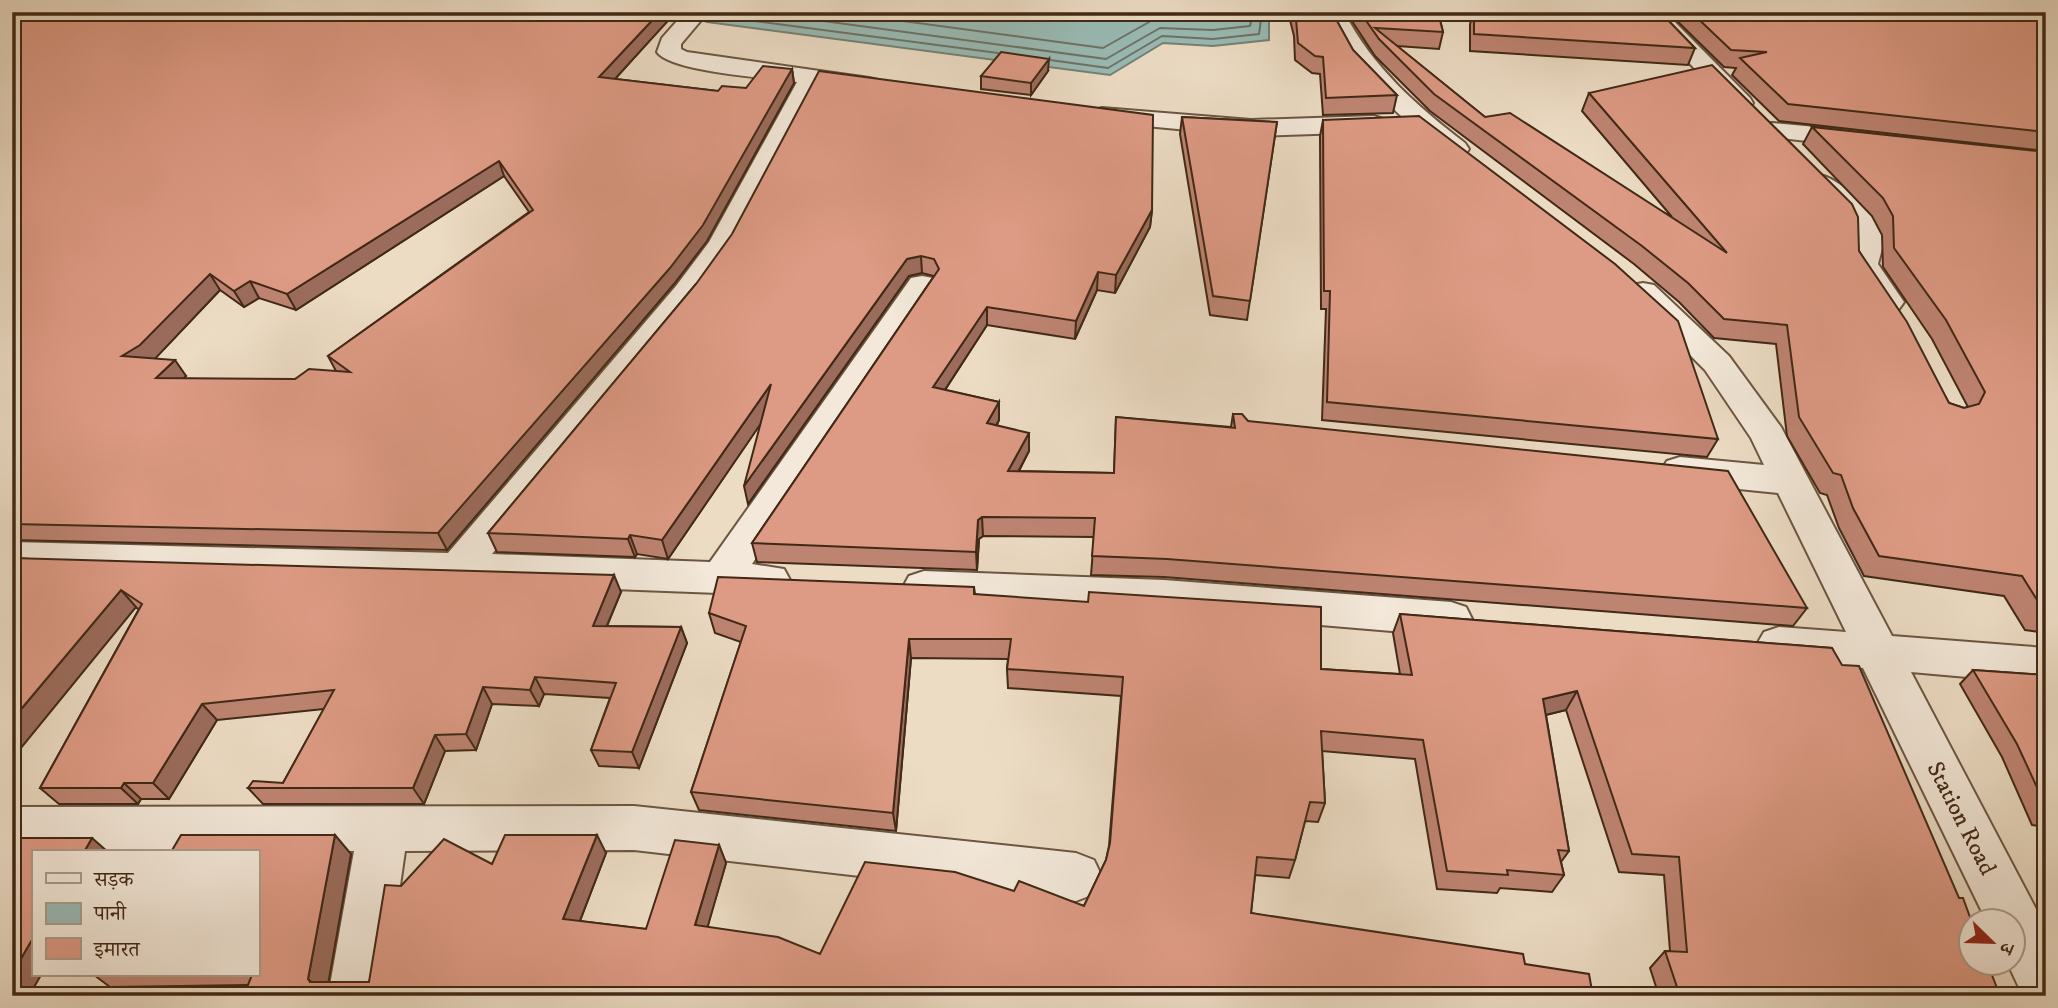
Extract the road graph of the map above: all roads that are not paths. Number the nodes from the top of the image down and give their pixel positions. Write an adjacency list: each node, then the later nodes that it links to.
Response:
1 (697, 12): 4 (street)
2 (1333, 12): 7 (street)
3 (1652, 12): 8 (street)
4 (812, 77): 5 (street); 17 (street)
5 (892, 88)
6 (1080, 113): 7 (street)
7 (1421, 122): 10 (street)
8 (1772, 131): 9 (street); 13 (street)
9 (1882, 142)
10 (1475, 164)
11 (1616, 272): 15 (street, Station Road)
12 (922, 285): 18 (street)
13 (1901, 320)
14 (1640, 466): 15 (street)
15 (1790, 481): 23 (street, Station Road)
16 (12, 558): 17 (street)
17 (458, 568): 18 (street)
18 (721, 578): 19 (street)
19 (804, 582)
20 (887, 585): 21 (street)
21 (1494, 622)
22 (1742, 641): 23 (street)
23 (1879, 652): 24 (street); 28 (street, Station Road)
24 (2046, 666)
25 (12, 829): 26 (street)
26 (383, 829): 27 (street); 29 (street)
27 (1076, 877)
28 (2046, 984)
29 (356, 996)

